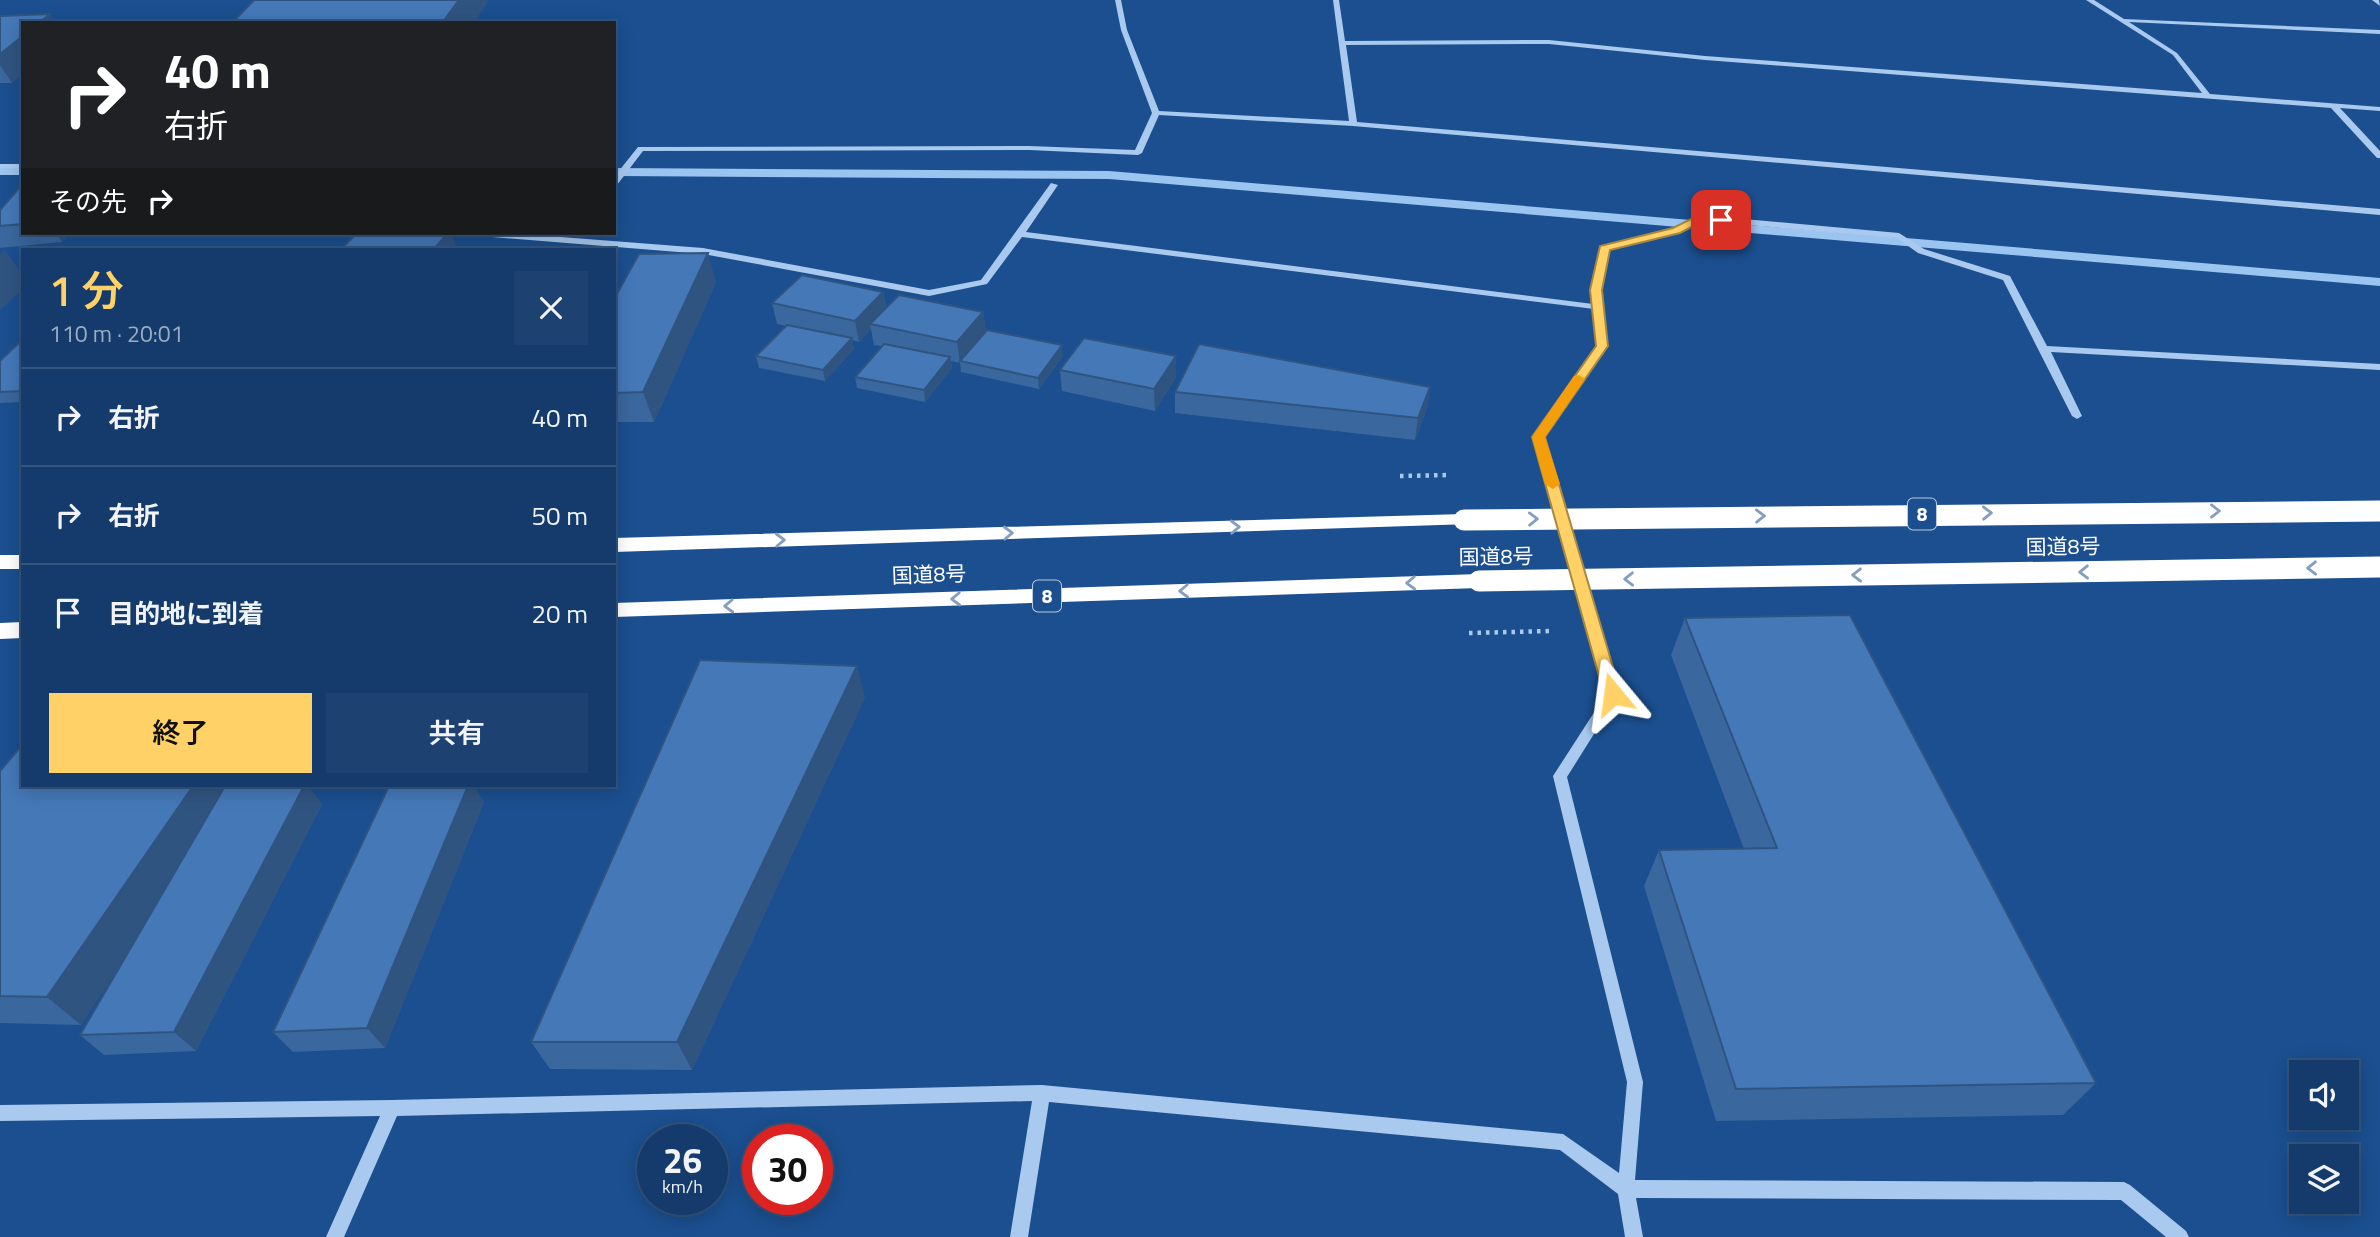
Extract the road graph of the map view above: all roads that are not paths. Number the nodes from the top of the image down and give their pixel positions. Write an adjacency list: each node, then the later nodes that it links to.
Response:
1 (1118, 0): 12 (street)
2 (1336, 0): 8 (street)
3 (2089, 0): 6 (street)
4 (2375, 0): 5 (street)
5 (2380, 4)
6 (2126, 20): 7 (street); 9 (street)
7 (2380, 32)
8 (1342, 43): 9 (street); 13 (street)
9 (2209, 97): 10 (street)
10 (2334, 106): 11 (street); 14 (street)
11 (2380, 109)
12 (1156, 113): 13 (street); 17 (street)
13 (1353, 124): 19 (street)
14 (2380, 156)
15 (0, 166): 16 (street)
16 (21, 166)
17 (616, 180)
18 (1054, 185): 20 (street)
19 (2380, 212)
20 (1020, 234): 22 (street); 23 (street)
21 (536, 235): 22 (street)
22 (564, 236)
23 (1598, 307): 24 (street); 38 (street)
24 (2043, 349): 25 (street); 26 (street)
25 (2380, 367)
26 (2077, 416)
27 (2380, 510): 28 (highway, 国道8号 / 8, one-way to 27, bridge)
28 (616, 545)
29 (0, 562): 30 (highway)
30 (21, 562)
31 (2380, 567): 32 (highway, 国道8号 / 8, one-way to 32, bridge)
32 (616, 610)
33 (21, 630): 34 (highway)
34 (0, 631)
35 (1042, 1093): 36 (street); 38 (street); 40 (street)
36 (392, 1108): 37 (street); 39 (street)
37 (0, 1113)
38 (1626, 1189): 41 (street); 42 (street)
39 (335, 1237)
40 (1019, 1237)
41 (1634, 1237)
42 (2180, 1237)

